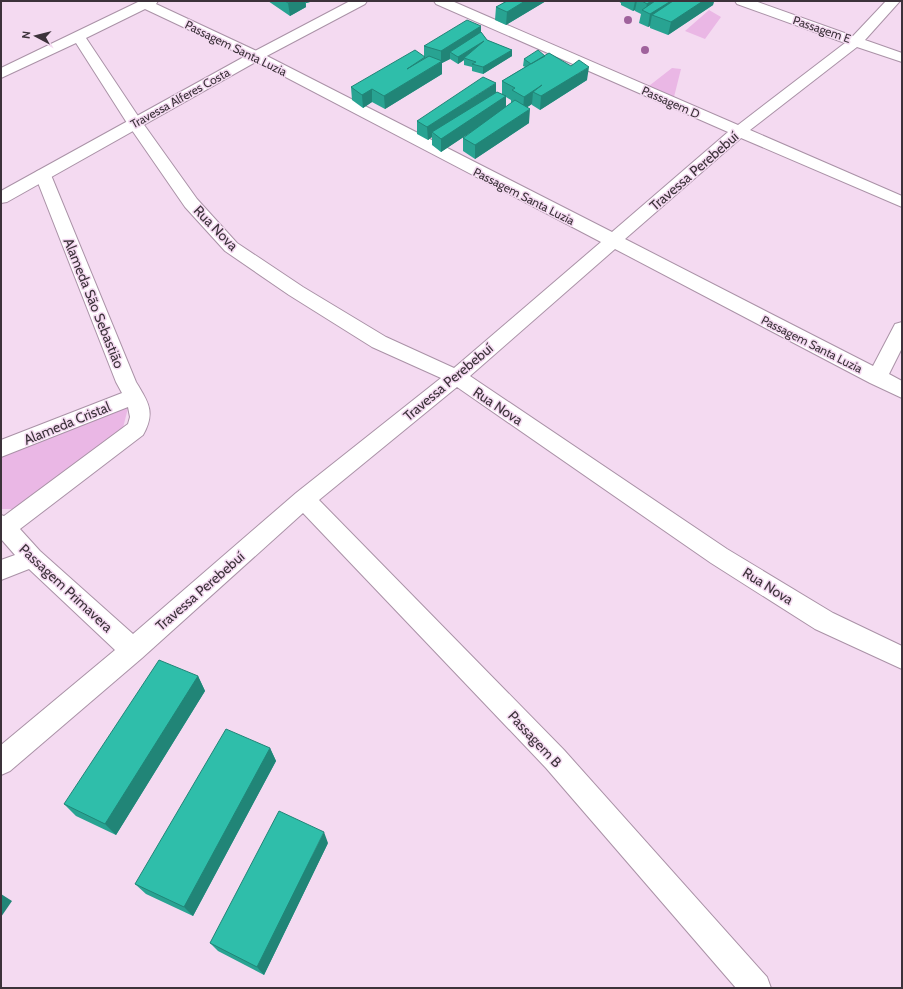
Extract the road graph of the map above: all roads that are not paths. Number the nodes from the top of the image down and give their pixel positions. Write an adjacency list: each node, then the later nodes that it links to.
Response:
1 (360, 1): 8 (street, Travessa Alferes Costa)
2 (441, 1): 12 (street, Passagem D)
3 (742, 1): 7 (street, Passagem E)
4 (893, 1): 7 (street, Travessa Perebebuí)
5 (148, 2): 6 (street); 8 (street, Passagem Santa Luzia)
6 (78, 36): 10 (street); 11 (street, Rua Nova)
7 (856, 41): 9 (street, Passagem E); 12 (street, Travessa Perebebuí)
8 (256, 56): 11 (street, Travessa Alferes Costa); 16 (street, Passagem Santa Luzia)
9 (902, 58)
10 (1, 74)
11 (134, 123): 13 (street, Travessa Alferes Costa); 18 (street, Rua Nova)
12 (738, 132): 15 (street, Passagem D); 16 (street, Travessa Perebebuí)
13 (43, 175): 14 (street, Travessa Alferes Costa); 21 (street, Alameda São Sebastião)
14 (1, 198)
15 (902, 202)
16 (613, 242): 18 (street, Travessa Perebebuí); 19 (street, Passagem Santa Luzia)
17 (902, 329): 19 (street)
18 (456, 377): 23 (street, Travessa Perebebuí); 28 (street, Rua Nova)
19 (877, 378): 20 (street, Passagem Santa Luzia)
20 (902, 390)
21 (134, 396): 22 (street, Alameda Cristal); 24 (street, Alameda São Sebastião)
22 (1, 449)
23 (304, 499): 27 (street, Travessa Perebebuí); 30 (street, Passagem B)
24 (2, 526): 25 (street, Passagem Primavera)
25 (32, 558): 26 (street); 27 (street, Passagem Primavera)
26 (1, 570)
27 (133, 650): 29 (street, Travessa Perebebuí)
28 (902, 658)
29 (1, 762)
30 (756, 988)

